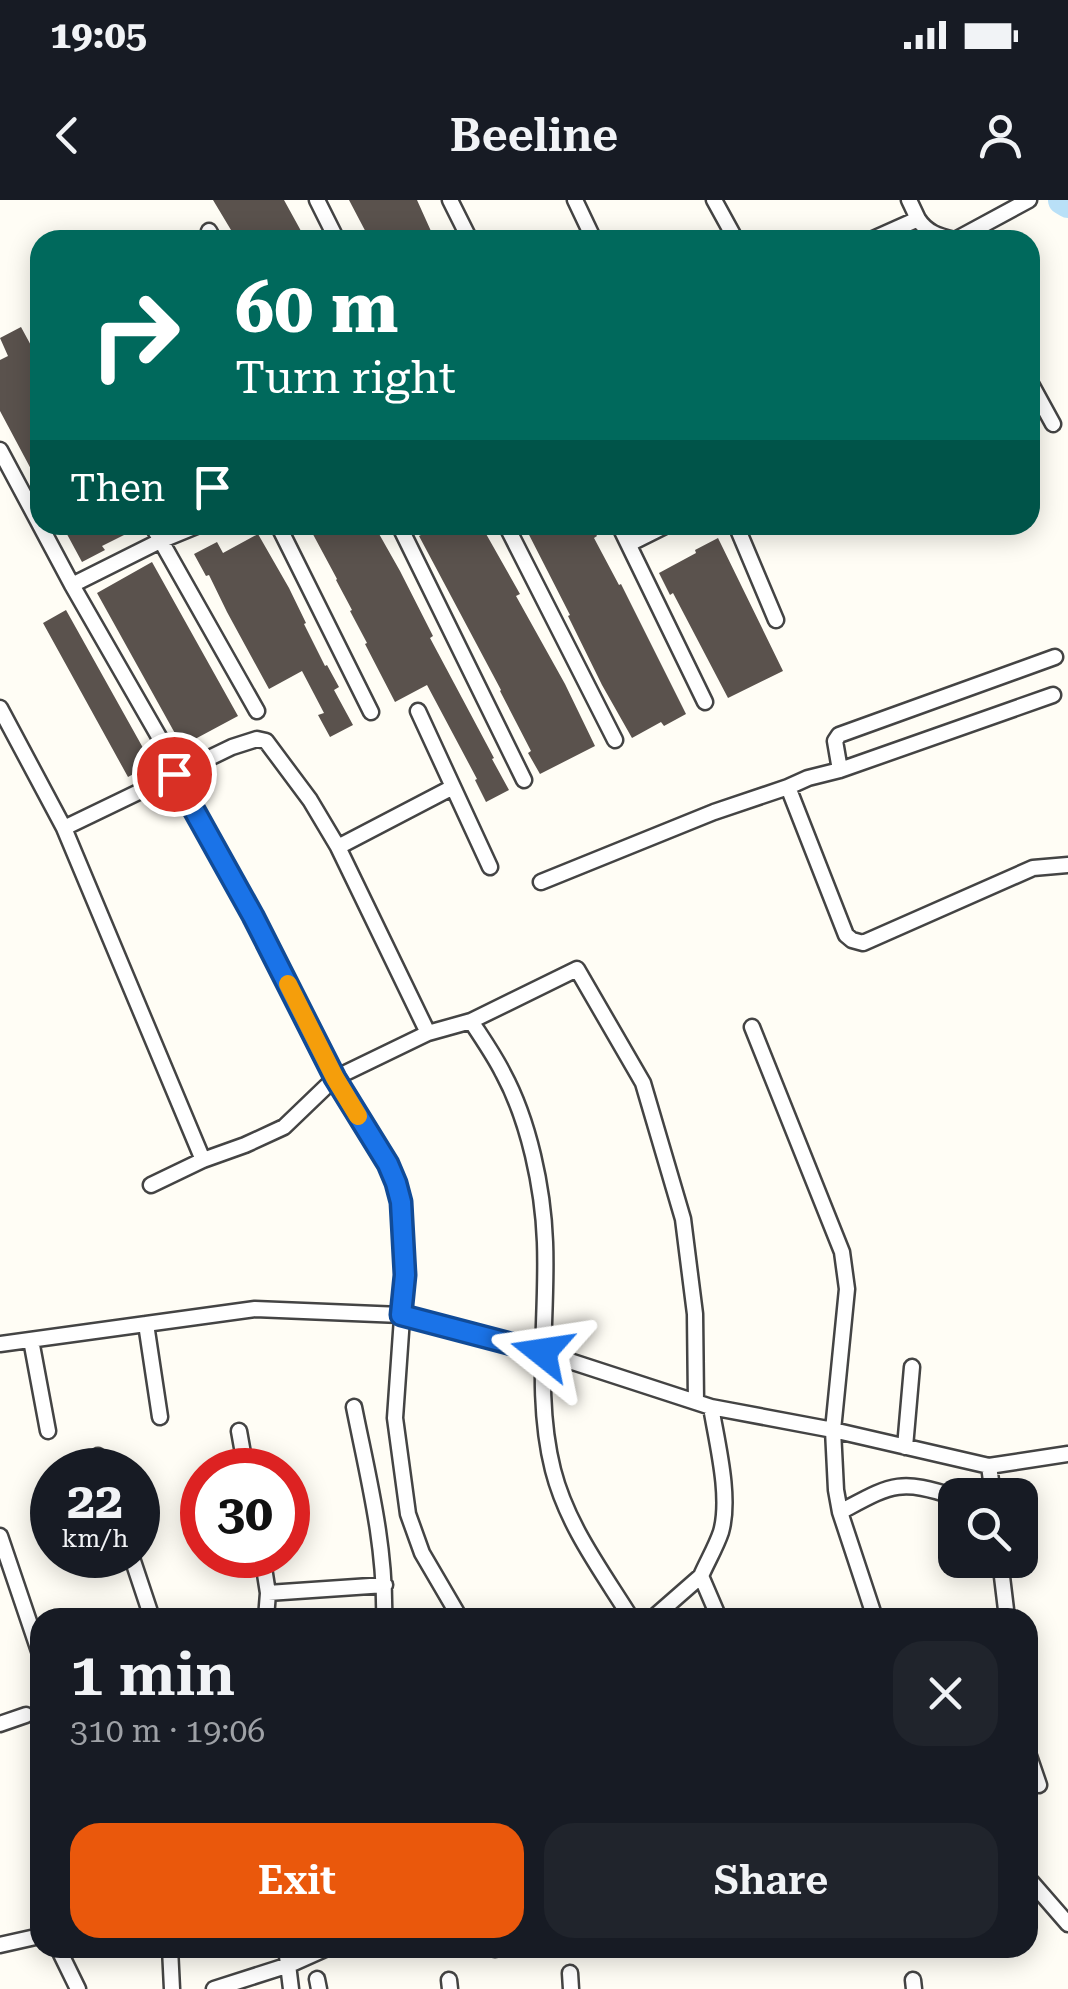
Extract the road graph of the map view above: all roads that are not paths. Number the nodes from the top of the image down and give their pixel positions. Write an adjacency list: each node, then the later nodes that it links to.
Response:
1 (317, 200): 8 (street)
2 (450, 200): 9 (street)
3 (575, 200): 10 (street)
4 (714, 200): 11 (street)
5 (908, 200): 7 (street)
6 (1028, 200): 14 (street)
7 (918, 219): 12 (street); 13 (street)
8 (332, 230)
9 (465, 230)
10 (589, 230)
11 (730, 230)
12 (893, 230)
13 (926, 230)
14 (972, 230)
15 (1040, 400): 16 (street)
16 (1053, 424)
17 (0, 450): 18 (street)
18 (30, 506)
19 (45, 535): 30 (street)
20 (157, 535): 28 (street)
21 (175, 535): 28 (street)
22 (283, 535): 38 (street)
23 (404, 535): 43 (street)
24 (511, 535): 39 (street)
25 (624, 535): 29 (street)
26 (647, 535): 29 (street)
27 (740, 535): 31 (street)
28 (160, 541): 30 (street); 37 (street)
29 (629, 544): 34 (street)
30 (72, 585): 40 (street)
31 (776, 620)
32 (1055, 657): 41 (street)
33 (1053, 695): 41 (street)
34 (705, 702)
35 (0, 708): 46 (street)
36 (418, 711): 44 (street)
37 (258, 712)
38 (371, 712)
39 (615, 740)
40 (170, 756)
41 (840, 770): 45 (street)
42 (174, 774): 46 (street); 47 (street); 54 (street)
43 (524, 780)
44 (453, 787): 47 (street); 49 (street)
45 (788, 787): 48 (street); 50 (street)
46 (64, 828): 55 (street)
47 (338, 847): 53 (street)
48 (1068, 865)
49 (490, 867)
50 (541, 882)
51 (471, 1021): 53 (street); 61 (street); 63 (street)
52 (752, 1027): 66 (street)
53 (428, 1033): 54 (street)
54 (335, 1078): 55 (street); 57 (street)
55 (203, 1160): 56 (street)
56 (151, 1185)
57 (401, 1315): 58 (street); 61 (street); 86 (street)
58 (146, 1324): 59 (street); 65 (street)
59 (32, 1340): 60 (street); 67 (street)
60 (0, 1344)
61 (542, 1352): 63 (street); 87 (street)
62 (912, 1366): 69 (street)
63 (704, 1404): 66 (street); 77 (street)
64 (354, 1407): 81 (street)
65 (160, 1417)
66 (833, 1430): 69 (street); 75 (street)
67 (48, 1431)
68 (239, 1431): 70 (street)
69 (905, 1447): 72 (street)
70 (242, 1448)
71 (1068, 1454): 72 (street)
72 (989, 1466): 73 (street)
73 (991, 1478)
74 (938, 1492): 75 (street)
75 (840, 1512): 90 (street)
76 (0, 1536): 92 (street)
77 (701, 1576): 88 (street); 89 (street)
78 (139, 1578): 83 (street)
79 (266, 1578): 82 (street)
80 (1002, 1578): 91 (street)
81 (385, 1586): 82 (street); 85 (street)
82 (268, 1593): 84 (street)
83 (149, 1608)
84 (267, 1608)
85 (384, 1608)
86 (454, 1608)
87 (625, 1608)
88 (664, 1608)
89 (714, 1608)
90 (873, 1608)
91 (1005, 1608)
92 (30, 1624)
93 (26, 1714): 94 (street)
94 (0, 1724)
95 (1038, 1782): 96 (street)
96 (1039, 1785)
97 (1038, 1890): 98 (street)
98 (1068, 1924)
99 (30, 1938): 100 (street)
100 (0, 1945)
101 (63, 1958): 107 (street)
102 (170, 1958): 108 (street)
103 (288, 1958): 105 (street)
104 (305, 1958): 105 (street)
105 (289, 1965): 109 (street); 110 (street)
106 (570, 1972): 111 (street)
107 (78, 1989)
108 (172, 1989)
109 (214, 1989)
110 (291, 1989)
111 (570, 1989)

